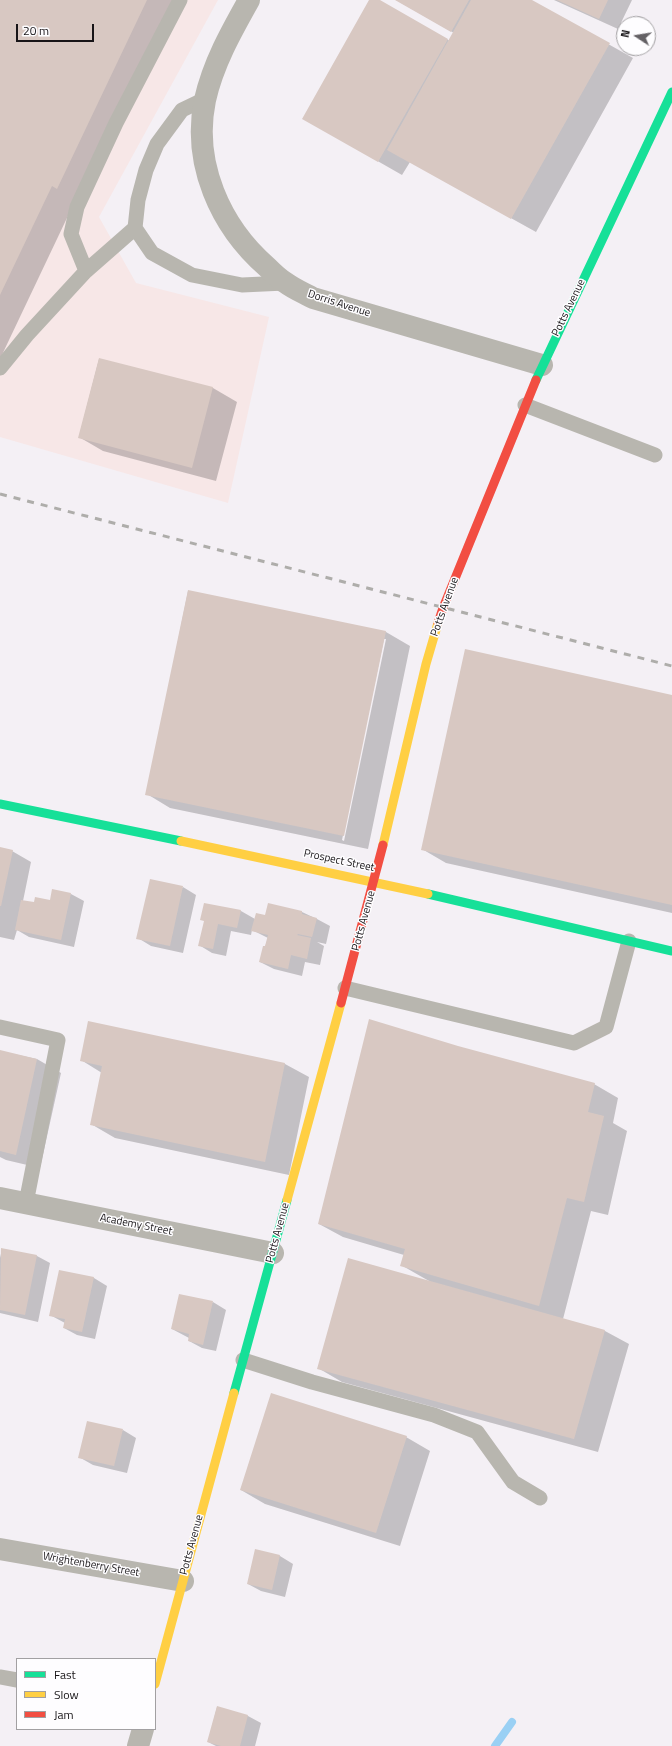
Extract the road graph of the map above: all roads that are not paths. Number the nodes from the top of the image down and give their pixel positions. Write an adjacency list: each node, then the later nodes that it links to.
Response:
1 (180, 0): 6 (lane)
2 (249, 0): 4 (street, Dorris Avenue)
3 (672, 92): 8 (street, Potts Avenue)
4 (205, 98): 5 (lane); 7 (street, Dorris Avenue)
5 (135, 228): 6 (lane); 7 (lane)
6 (86, 271): 9 (lane)
7 (285, 283): 8 (street, Dorris Avenue)
8 (542, 365): 10 (street, Potts Avenue)
9 (0, 368)
10 (525, 405): 11 (lane); 13 (street, Potts Avenue)
11 (655, 455)
12 (0, 804): 13 (street, Prospect Street)
13 (374, 881): 14 (street, Prospect Street); 16 (street, Potts Avenue)
14 (629, 941): 15 (street, Prospect Street); 16 (lane)
15 (672, 952)
16 (346, 988): 20 (street, Potts Avenue)
17 (0, 1027): 19 (lane)
18 (0, 1198): 19 (street, Academy Street)
19 (26, 1203): 20 (street, Academy Street)
20 (273, 1253): 21 (street, Potts Avenue)
21 (243, 1360): 22 (lane); 24 (street, Potts Avenue)
22 (540, 1498)
23 (0, 1549): 24 (street, Wrightenberry Street)
24 (183, 1580): 27 (street, Potts Avenue)
25 (0, 1677): 26 (lane)
26 (16, 1680)
27 (156, 1680)
28 (143, 1730): 29 (street)
29 (138, 1746)

